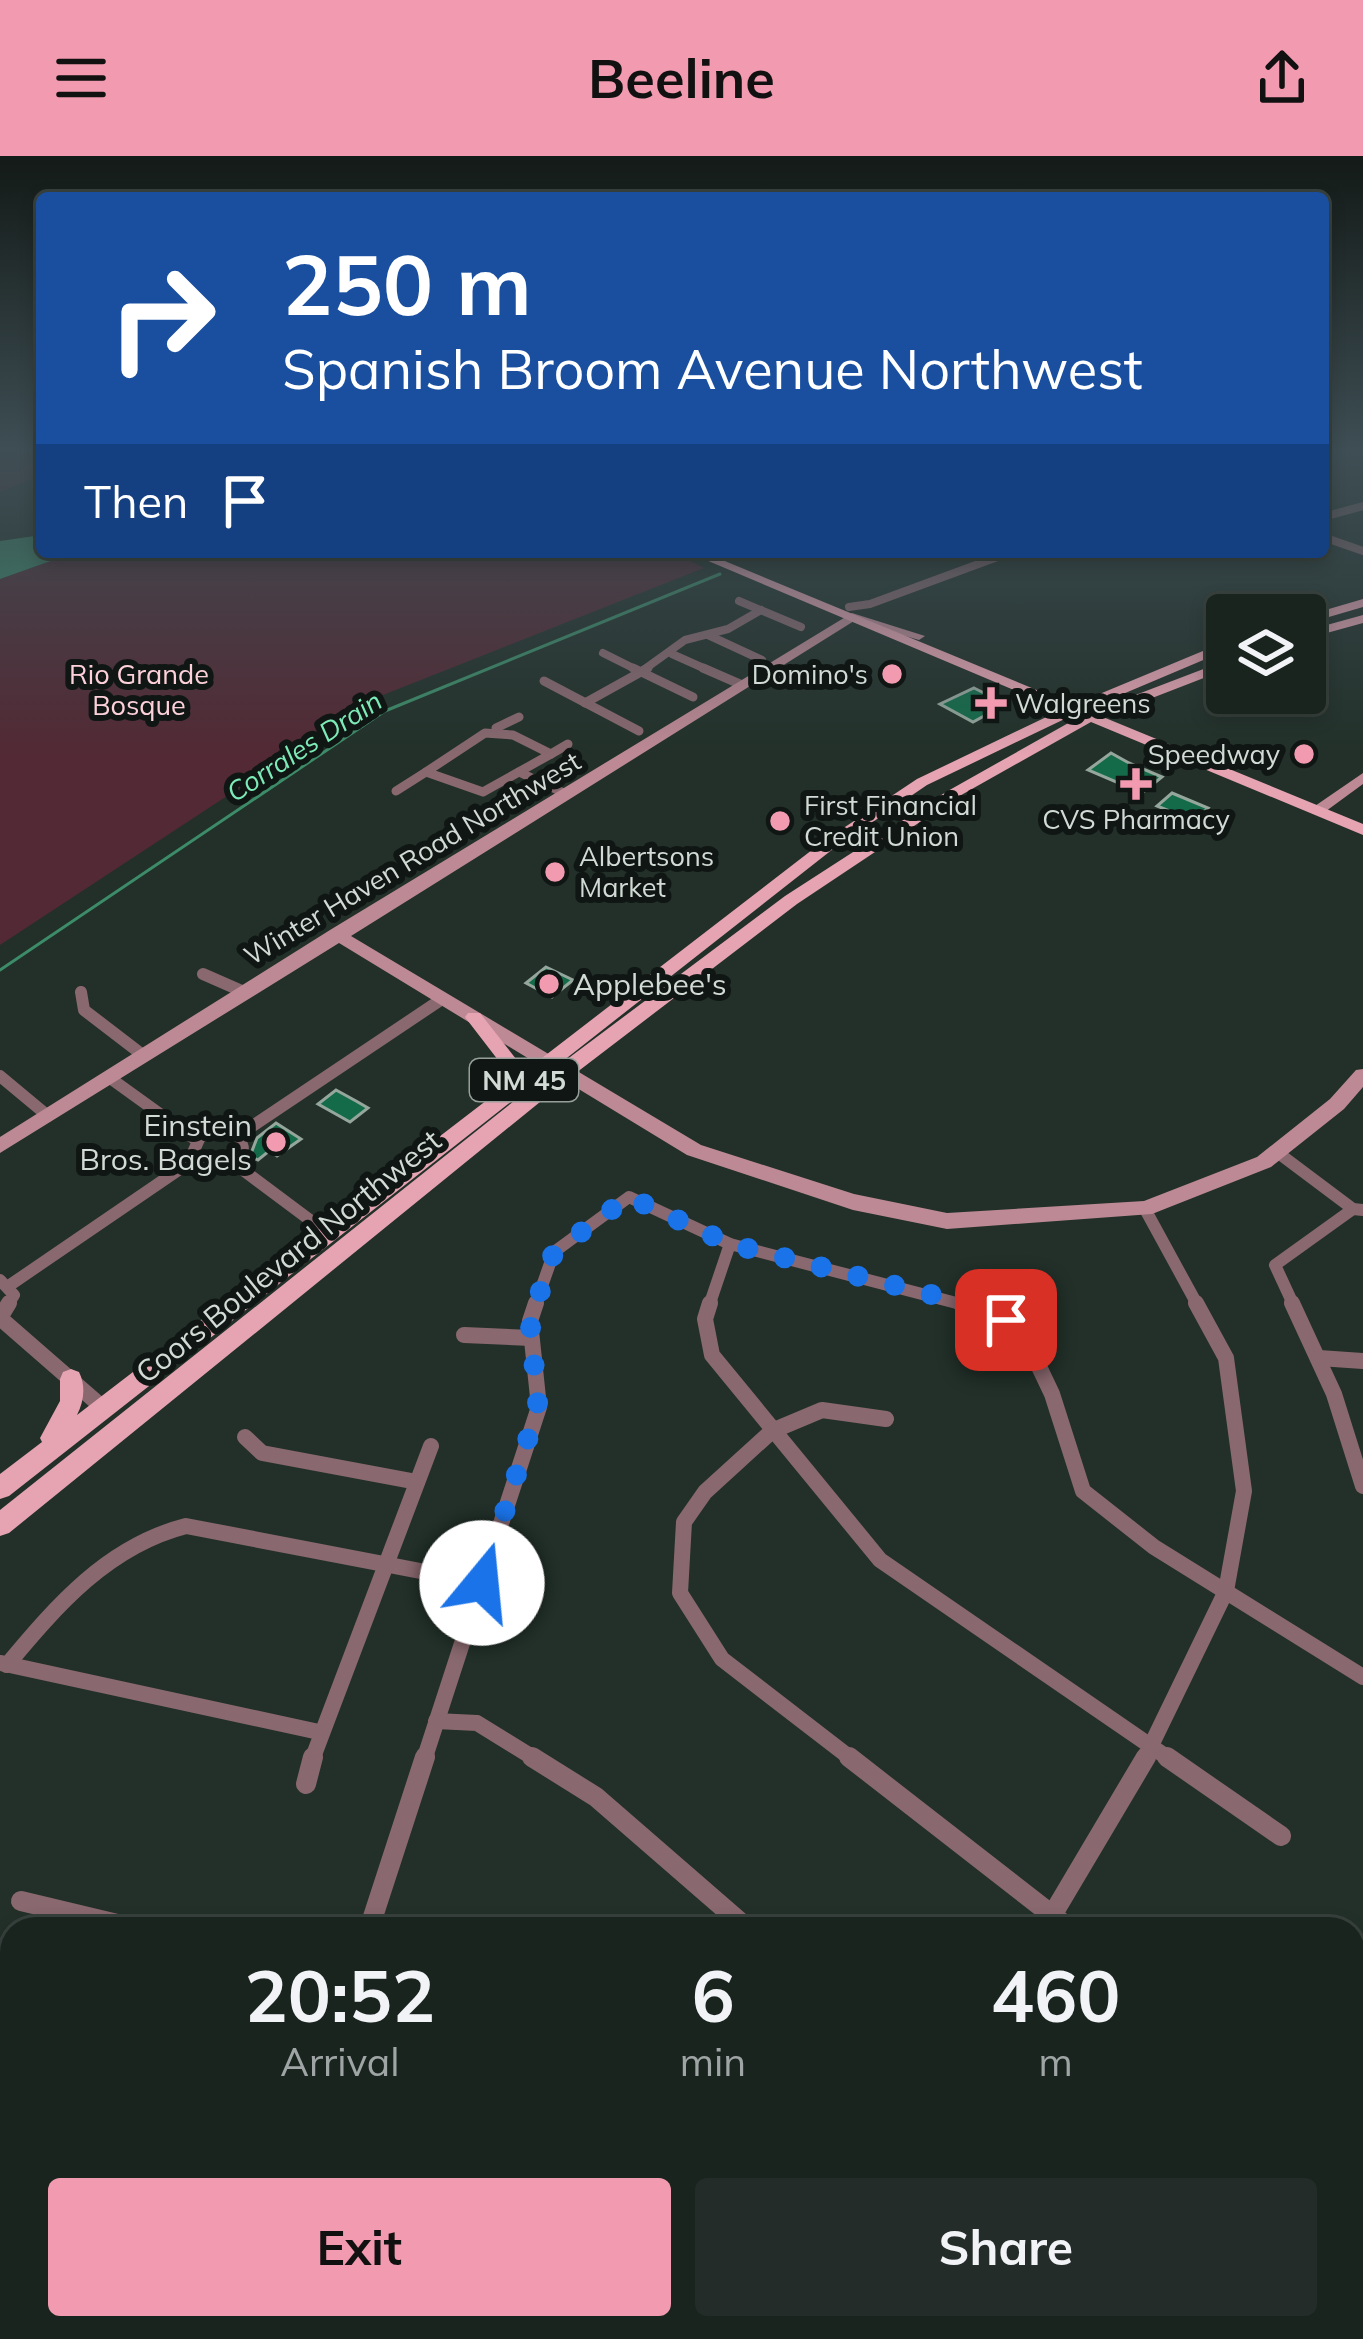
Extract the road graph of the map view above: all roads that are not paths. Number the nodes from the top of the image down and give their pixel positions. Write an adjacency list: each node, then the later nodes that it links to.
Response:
1 (708, 558): 8 (main road)
2 (724, 558): 8 (main road)
3 (999, 558): 4 (street)
4 (915, 588): 8 (street); 8 (street)
5 (739, 601): 7 (street)
6 (1363, 603): 9 (main road)
7 (761, 610): 11 (street); 13 (street)
8 (855, 612): 21 (street, Winter Haven Road Northwest); 24 (main road); 24 (main road)
9 (1326, 614)
10 (1363, 619): 12 (main road)
11 (801, 627)
12 (1326, 629)
13 (708, 634): 15 (street); 17 (street)
14 (602, 653): 19 (street)
15 (672, 654): 19 (street); 21 (street)
16 (1206, 655): 24 (main road, Coors Boulevard Northwest / NM 45)
17 (762, 660)
18 (1206, 671): 24 (main road, Coors Boulevard Northwest / NM 45)
19 (642, 672): 22 (street); 23 (street)
20 (544, 681): 23 (street)
21 (742, 686): 34 (street, Winter Haven Road Northwest)
22 (693, 697)
23 (585, 703): 27 (street)
24 (1087, 710): 35 (main road); 45 (main road, Coors Boulevard Northwest / NM 45)
25 (519, 717): 26 (street)
26 (496, 728): 29 (street); 30 (street)
27 (639, 731)
28 (568, 744): 29 (street)
29 (551, 754): 31 (street)
30 (426, 772): 31 (street); 33 (street)
31 (520, 772): 34 (street)
32 (1362, 778): 35 (street)
33 (397, 791)
34 (566, 794): 38 (street, Winter Haven Road Northwest)
35 (1321, 807): 36 (main road); 37 (main road)
36 (1363, 818)
37 (1363, 830)
38 (336, 934): 41 (street, Winter Haven Road Northwest); 42 (street)
39 (203, 974): 41 (street)
40 (81, 992): 44 (street)
41 (244, 992): 44 (street, Winter Haven Road Northwest)
42 (442, 999): 43 (street); 51 (street)
43 (474, 1017): 45 (street); 49 (main road)
44 (144, 1056): 48 (street, Winter Haven Road Northwest)
45 (557, 1066): 49 (main road, Coors Boulevard Northwest / NM 45); 57 (street); 78 (main road, Coors Boulevard Northwest / NM 45)
46 (1363, 1075): 54 (street)
47 (0, 1077): 50 (street)
48 (110, 1078): 50 (street, Winter Haven Road Northwest); 52 (street)
49 (489, 1108): 59 (main road, Coors Boulevard Northwest / NM 45)
50 (48, 1116): 53 (street, Winter Haven Road Northwest)
51 (239, 1135): 52 (street); 56 (street)
52 (196, 1140): 55 (street)
53 (0, 1146)
54 (1277, 1152): 57 (street); 58 (street)
55 (193, 1160): 56 (street); 61 (street)
56 (231, 1161): 59 (street)
57 (1145, 1209): 81 (street)
58 (1358, 1210): 65 (street)
59 (326, 1232): 68 (main road, Coors Boulevard Northwest / NM 45)
60 (730, 1244): 64 (street); 70 (street); 81 (street)
61 (5, 1282): 62 (street)
62 (0, 1318): 67 (street)
63 (464, 1335): 64 (street)
64 (531, 1338): 80 (street)
65 (1318, 1358): 66 (street); 75 (street)
66 (1363, 1361)
67 (71, 1378): 68 (street); 73 (main road)
68 (101, 1406): 73 (main road, Coors Boulevard Northwest / NM 45); 77 (main road)
69 (886, 1419): 70 (street)
70 (772, 1431): 86 (street); 93 (street)
71 (245, 1437): 74 (street)
72 (431, 1446): 74 (street)
73 (40, 1456): 76 (main road, Coors Boulevard Northwest / NM 45)
74 (417, 1482): 79 (street)
75 (1361, 1485)
76 (0, 1488)
77 (0, 1512)
78 (0, 1526)
79 (387, 1564): 80 (street); 82 (street); 85 (street)
80 (482, 1583): 84 (street)
81 (1226, 1591): 83 (street); 86 (street)
82 (4, 1664): 85 (street)
83 (1363, 1677)
84 (436, 1721): 91 (street); 92 (street)
85 (319, 1732): 87 (street)
86 (1151, 1750): 88 (street); 94 (street)
87 (306, 1784)
88 (1281, 1836)
89 (21, 1901): 90 (street)
90 (72, 1917)
91 (373, 1917)
92 (734, 1917)
93 (1042, 1917)
94 (1051, 1917)

